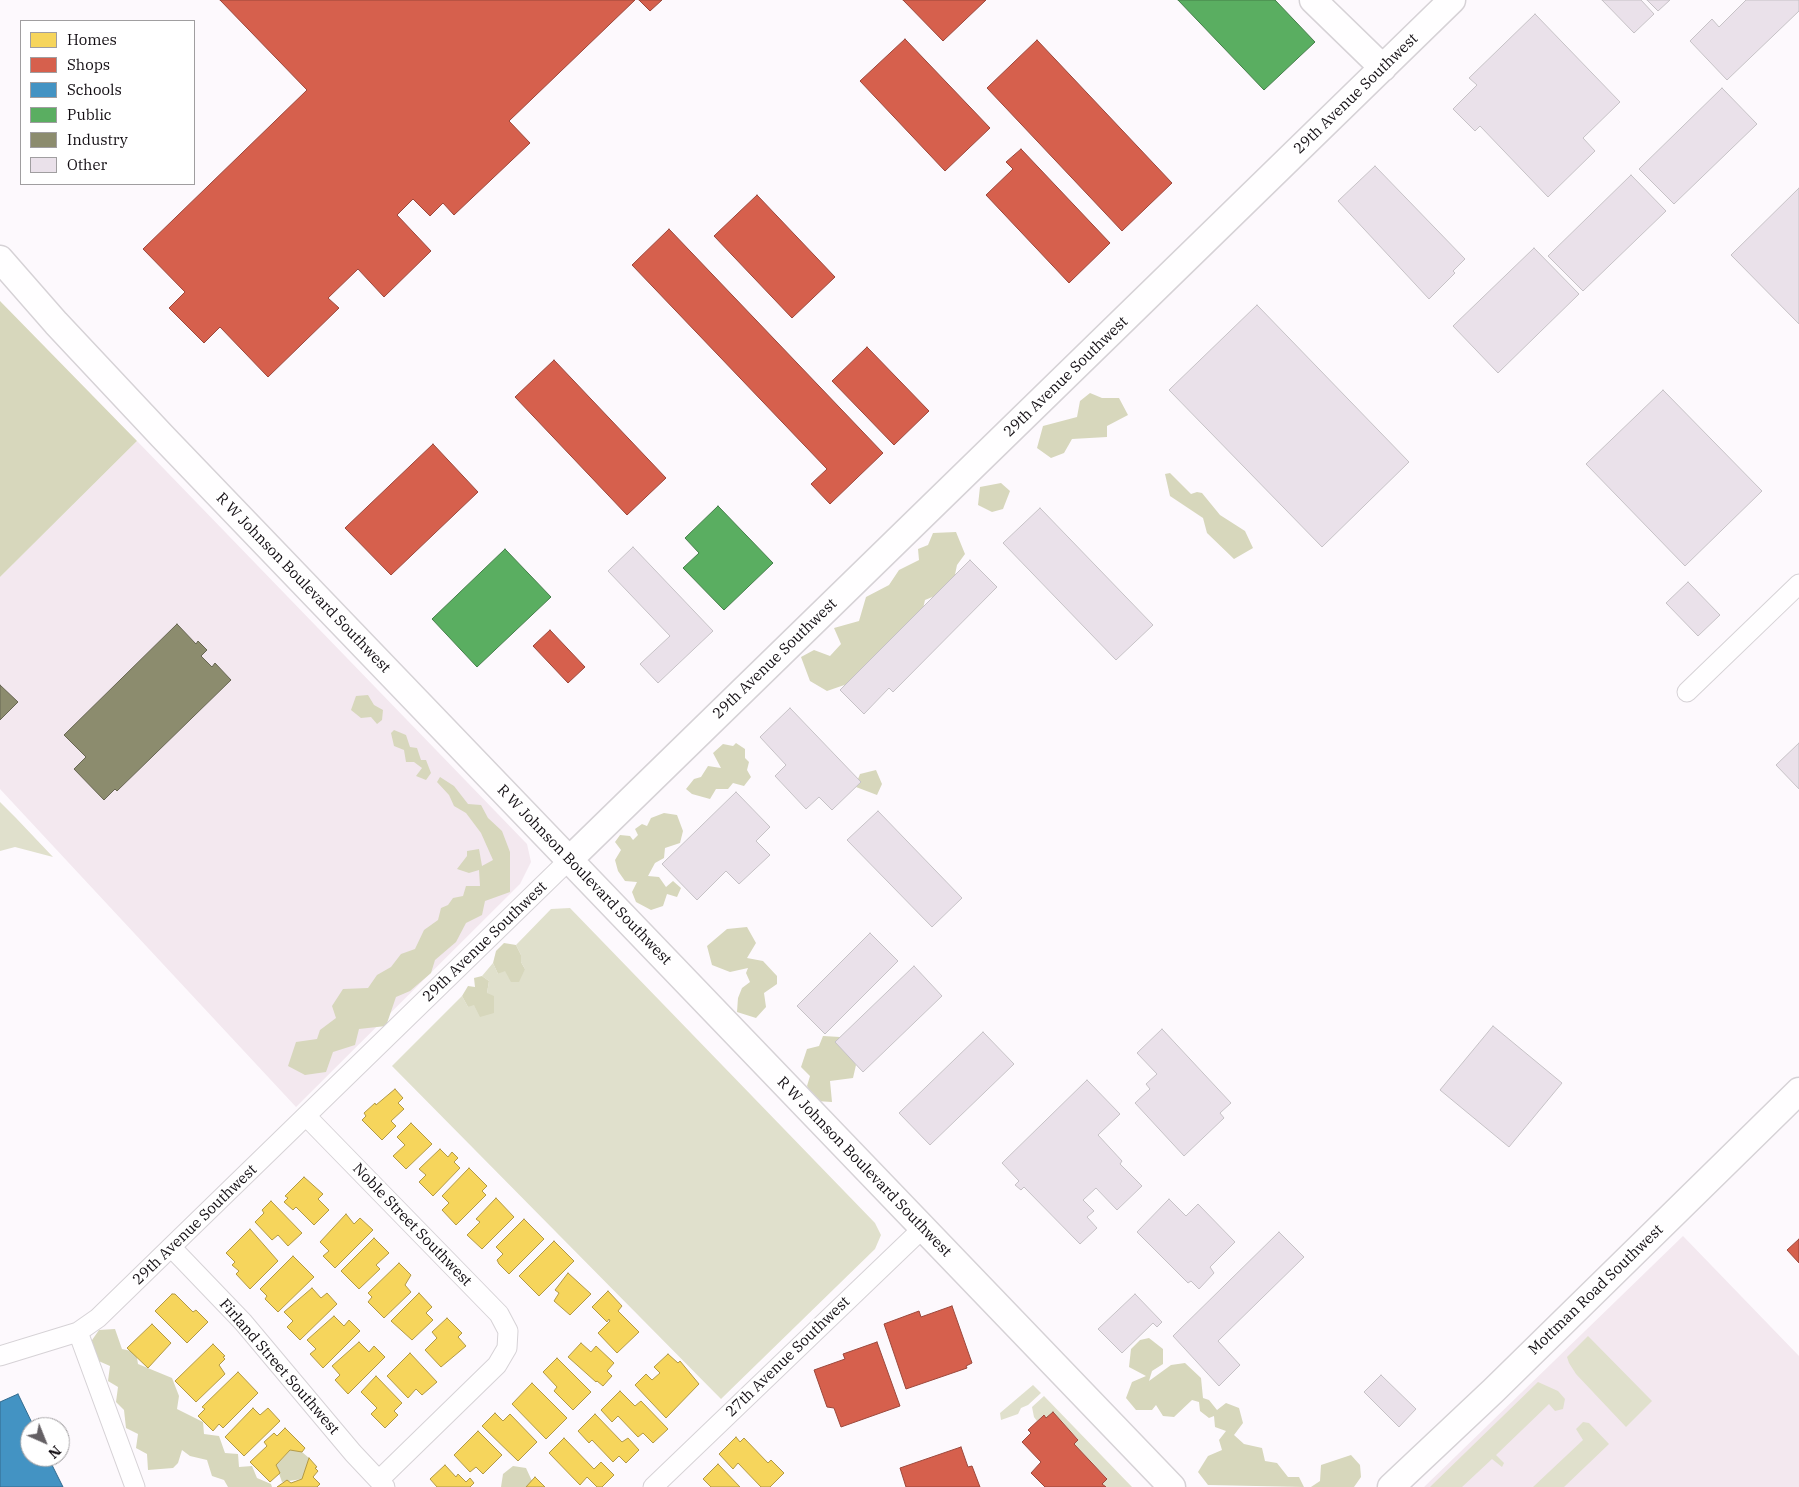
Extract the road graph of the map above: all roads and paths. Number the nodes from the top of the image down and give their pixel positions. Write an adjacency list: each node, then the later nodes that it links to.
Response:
1 (1313, 0): 3 (street)
2 (1452, 0): 3 (street, 29th Avenue Southwest)
3 (1383, 68): 7 (street, 29th Avenue Southwest)
4 (0, 258): 7 (street, R W Johnson Boulevard Southwest)
5 (1799, 584): 6 (street)
6 (1687, 692)
7 (569, 860): 9 (street, 29th Avenue Southwest); 10 (street, R W Johnson Boulevard Southwest)
8 (1799, 1091): 18 (street, Mottman Road Southwest)
9 (307, 1117): 11 (street, 29th Avenue Southwest); 14 (street, Noble Street Southwest)
10 (923, 1228): 15 (street, 27th Avenue Southwest); 17 (street, R W Johnson Boulevard Southwest)
11 (172, 1248): 12 (street, 29th Avenue Southwest); 14 (street, Firland Street Southwest)
12 (78, 1332): 13 (street, 29th Avenue Southwest); 16 (street)
13 (0, 1356)
14 (382, 1484)
15 (658, 1485)
16 (135, 1487)
17 (1172, 1487)
18 (1390, 1487)

